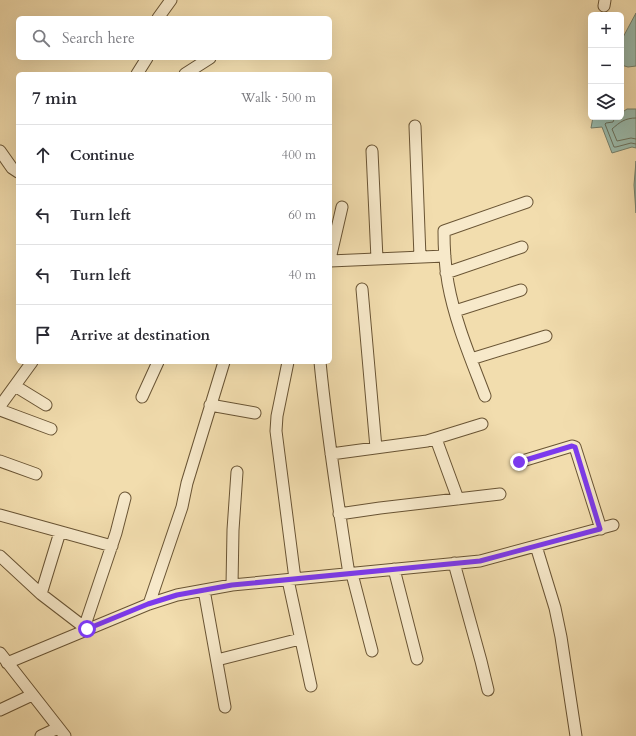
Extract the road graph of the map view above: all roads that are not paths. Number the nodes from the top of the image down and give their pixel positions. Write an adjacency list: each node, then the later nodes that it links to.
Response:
1 (171, 0): 2 (street)
2 (159, 16)
3 (146, 60): 5 (street)
4 (207, 60): 6 (street)
5 (138, 72)
6 (189, 72)
7 (415, 126): 16 (street)
8 (0, 151): 10 (street)
9 (372, 151): 17 (street)
10 (16, 171)
11 (527, 202): 15 (street)
12 (342, 207): 14 (street)
13 (522, 247): 19 (street)
14 (332, 251)
15 (445, 256): 16 (street); 19 (street)
16 (420, 257): 17 (street)
17 (377, 259): 18 (street)
18 (332, 260)
19 (446, 272): 22 (street)
20 (362, 289): 41 (street)
21 (521, 290): 22 (street)
22 (455, 311): 24 (street)
23 (546, 336): 24 (street)
24 (471, 359): 32 (street)
25 (31, 364): 30 (street)
26 (157, 364): 31 (street)
27 (223, 364): 34 (street)
28 (288, 364): 61 (street)
29 (320, 364): 42 (street)
30 (15, 386): 33 (street); 35 (street)
31 (142, 396)
32 (486, 396)
33 (46, 405)
34 (210, 405): 37 (street); 65 (street)
35 (0, 406)
36 (0, 410): 39 (street)
37 (255, 413)
38 (482, 424): 40 (street)
39 (51, 429)
40 (436, 439): 41 (street); 49 (street)
41 (376, 448): 42 (street)
42 (331, 454): 50 (street)
43 (0, 461): 46 (street)
44 (519, 462): 53 (street)
45 (237, 472): 62 (street)
46 (36, 474)
47 (500, 494): 49 (street)
48 (125, 498): 55 (street)
49 (458, 499): 50 (street)
50 (340, 514): 60 (street)
51 (0, 515): 54 (street)
52 (613, 525): 53 (street)
53 (600, 529): 56 (street)
54 (60, 532): 55 (street); 64 (street)
55 (112, 546): 66 (street)
56 (536, 546): 58 (street); 80 (street)
57 (0, 556): 64 (street)
58 (454, 563): 59 (street); 74 (street)
59 (394, 569): 60 (street); 70 (street)
60 (350, 574): 61 (street); 68 (street)
61 (292, 580): 62 (street); 67 (street)
62 (232, 585): 63 (street)
63 (204, 590): 65 (street); 71 (street)
64 (41, 594): 66 (street)
65 (148, 604): 66 (street)
66 (83, 629): 72 (street)
67 (300, 639): 71 (street); 73 (street)
68 (372, 651)
69 (0, 653): 72 (street)
70 (417, 659)
71 (217, 660): 76 (street)
72 (7, 663): 75 (street)
73 (311, 686)
74 (488, 690)
75 (32, 695): 77 (street); 78 (street)
76 (225, 707)
77 (0, 710)
78 (62, 732): 79 (street)
79 (41, 736)
80 (576, 736)

